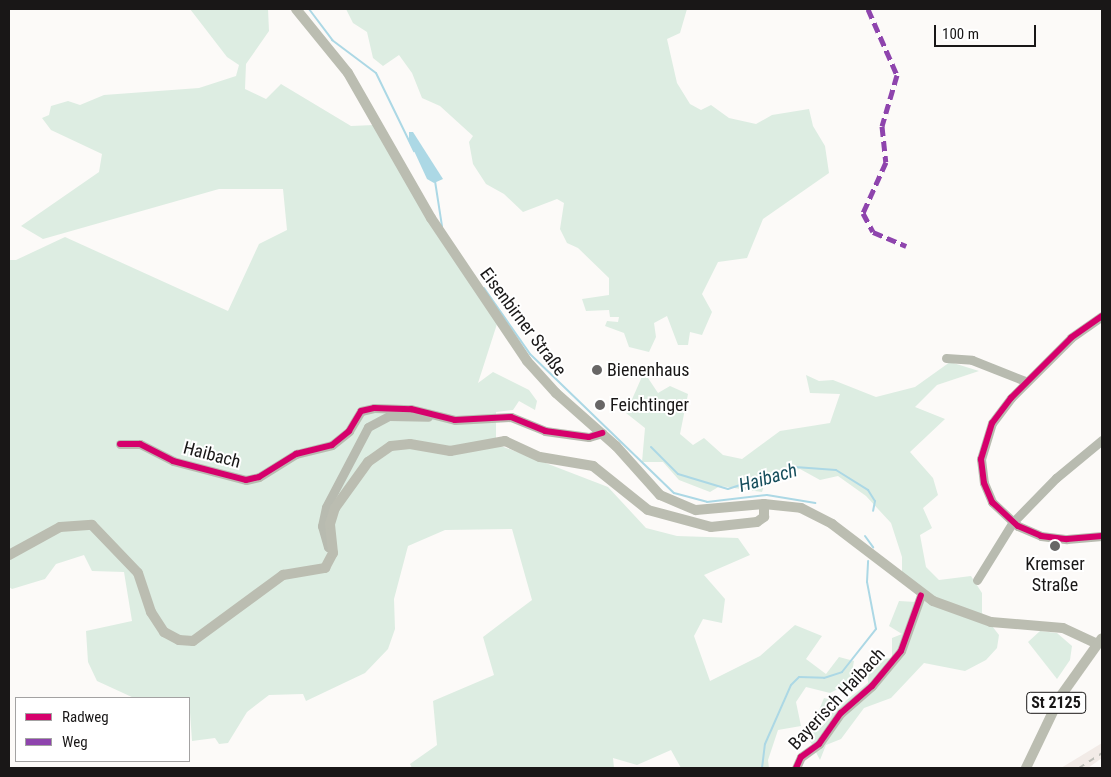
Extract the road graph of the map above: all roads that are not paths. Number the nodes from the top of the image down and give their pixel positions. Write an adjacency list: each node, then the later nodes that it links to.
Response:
1 (296, 9): 6 (main road, Eisenbirner Straße)
2 (1102, 316): 4 (street)
3 (946, 358): 4 (street)
4 (1025, 381): 10 (street)
5 (435, 418): 6 (street, Haibach); 8 (street, Haibach); 12 (street)
6 (602, 433): 9 (main road, Eisenbirner Straße)
7 (1102, 440): 10 (street)
8 (120, 444)
9 (764, 504): 12 (main road); 15 (main road, Eisenbirner Straße)
10 (1013, 522): 11 (street); 14 (street)
11 (1102, 536)
12 (332, 546): 13 (main road)
13 (9, 554)
14 (977, 580)
15 (921, 595): 16 (main road, Eisenbirner Straße); 17 (street, Bayerisch Haibach)
16 (1100, 641): 18 (main road, St 2125)
17 (796, 768)
18 (1026, 768)

